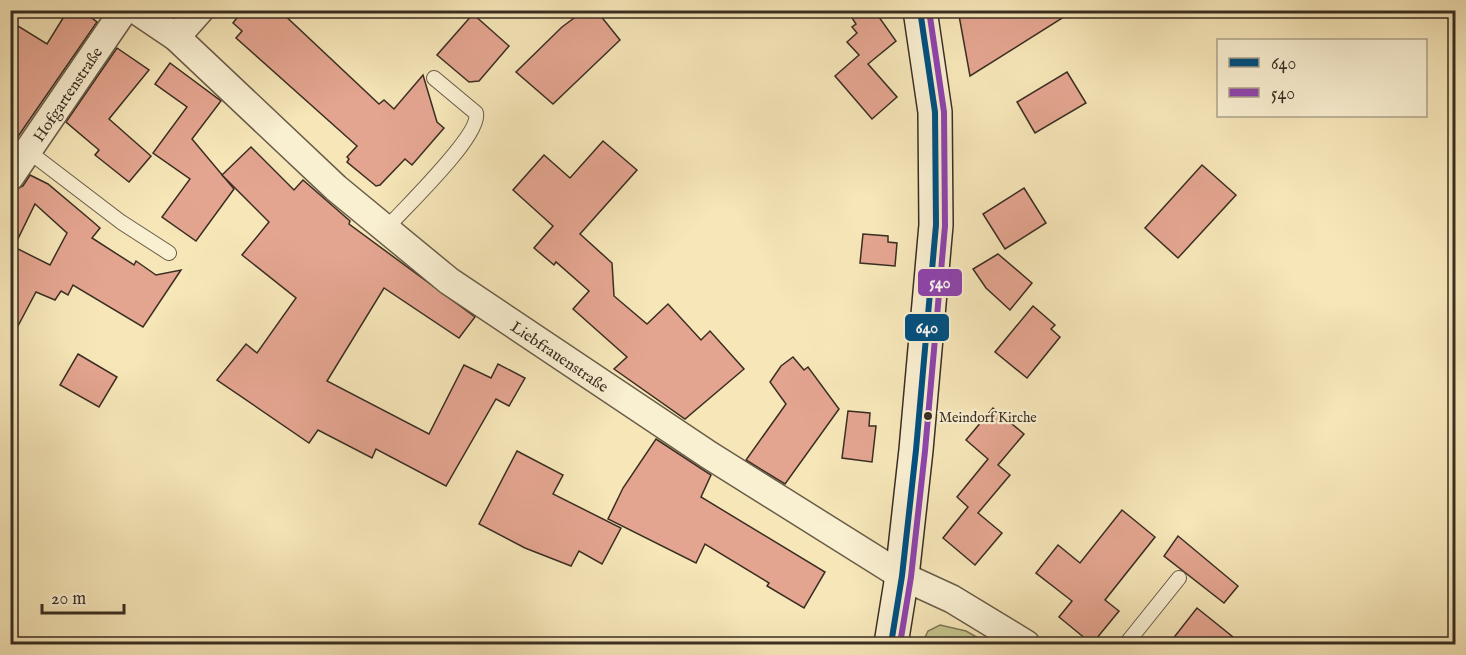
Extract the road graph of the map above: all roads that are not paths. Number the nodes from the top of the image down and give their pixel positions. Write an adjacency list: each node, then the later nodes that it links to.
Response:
1 (124, 10): 7 (street, Hofgartenstraße)
2 (136, 10): 5 (street, Liebfrauenstraße)
3 (200, 10): 5 (street)
4 (920, 10): 11 (main road)
5 (176, 37): 9 (street, Liebfrauenstraße)
6 (434, 78): 9 (lane)
7 (28, 151): 8 (street, Hofgartenstraße); 10 (lane)
8 (10, 177)
9 (386, 229): 11 (street, Liebfrauenstraße)
10 (169, 253)
11 (902, 576): 13 (main road); 14 (street, Liebfrauenstraße)
12 (1179, 578): 15 (lane)
13 (891, 645)
14 (1026, 645)
15 (1126, 645)

